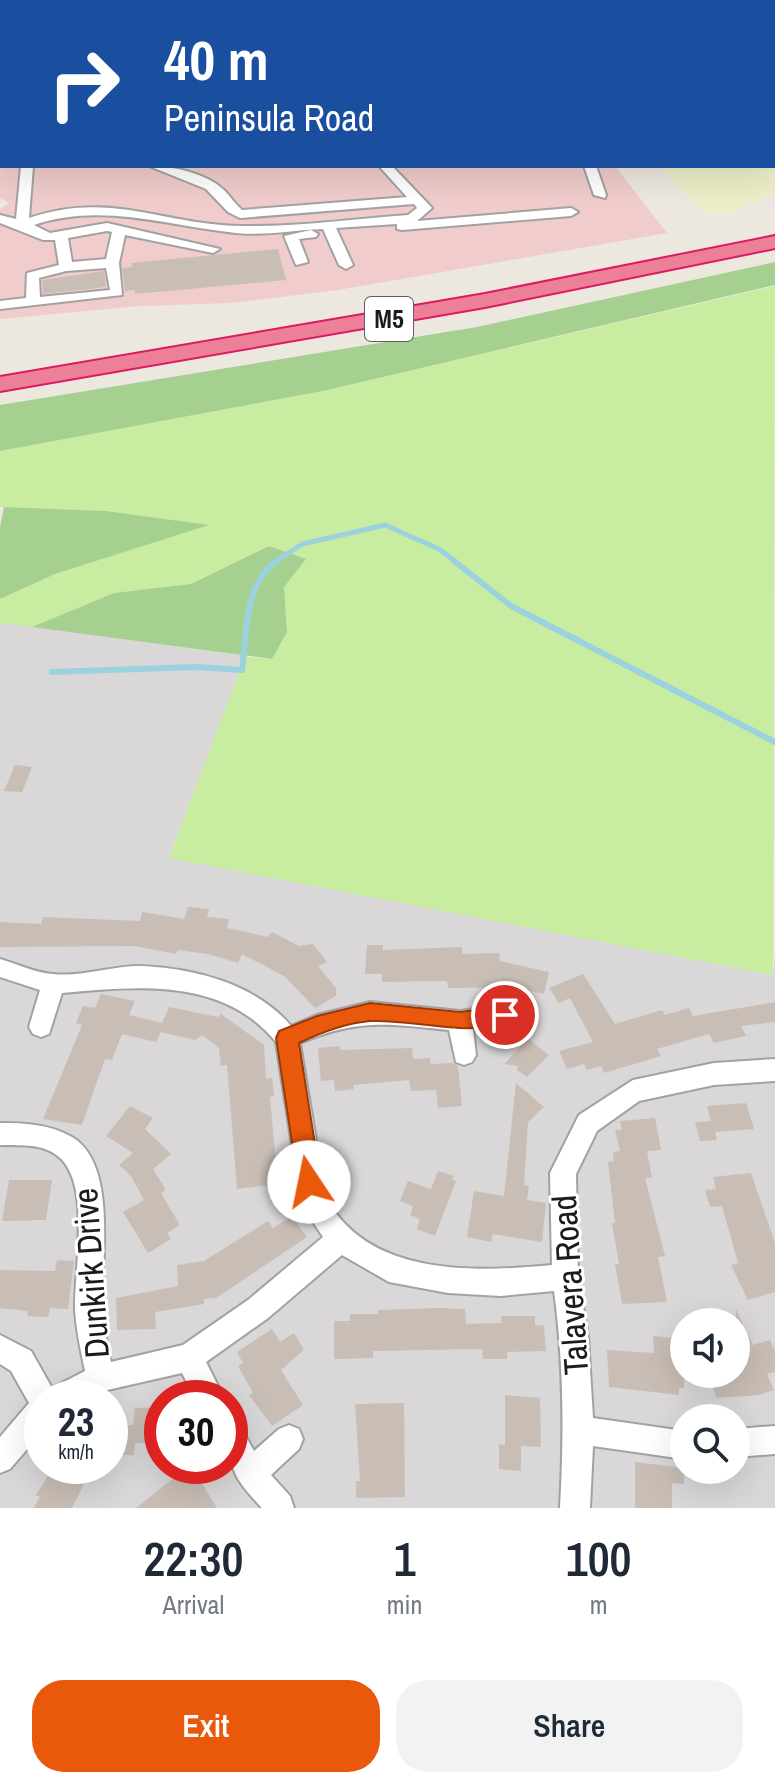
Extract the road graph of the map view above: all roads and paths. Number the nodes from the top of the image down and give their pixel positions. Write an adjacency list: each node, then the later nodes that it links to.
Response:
1 (27, 168): 9 (street)
2 (161, 168): 6 (street)
3 (387, 168): 6 (street)
4 (591, 168): 5 (street)
5 (600, 195)
6 (420, 200): 11 (street)
7 (571, 212): 11 (street)
8 (0, 219): 9 (street)
9 (22, 225): 11 (street); 13 (street)
10 (775, 225): 22 (highway, M5)
11 (330, 228): 16 (street); 18 (street)
12 (119, 230): 13 (street); 15 (street); 17 (street)
13 (61, 235): 19 (street)
14 (775, 242): 23 (highway, M5)
15 (213, 249)
16 (301, 262)
17 (112, 263): 19 (street); 20 (street)
18 (346, 265)
19 (66, 267): 20 (street)
20 (33, 302): 21 (street)
21 (0, 305)
22 (0, 364)
23 (0, 384)
24 (0, 968): 25 (street)
25 (53, 984): 28 (street); 29 (street)
26 (505, 1015): 27 (street)
27 (460, 1021): 29 (street); 30 (street)
28 (41, 1027)
29 (287, 1038): 33 (street)
30 (464, 1055)
31 (775, 1070): 34 (street, Talavera Road)
32 (0, 1134): 37 (street, Dunkirk Drive)
33 (341, 1239): 34 (street); 36 (street)
34 (565, 1277): 41 (street, Talavera Road)
35 (0, 1349): 38 (street)
36 (189, 1358): 37 (street); 40 (street)
37 (100, 1378): 39 (street)
38 (32, 1380)
39 (96, 1380)
40 (201, 1380)
41 (579, 1430): 46 (street); 51 (street, Talavera Road)
42 (24, 1431): 47 (street)
43 (289, 1439): 49 (street)
44 (775, 1440): 45 (street)
45 (750, 1442)
46 (670, 1443)
47 (0, 1459)
48 (248, 1470): 49 (street)
49 (250, 1474): 50 (street)
50 (280, 1506)
51 (575, 1508)

